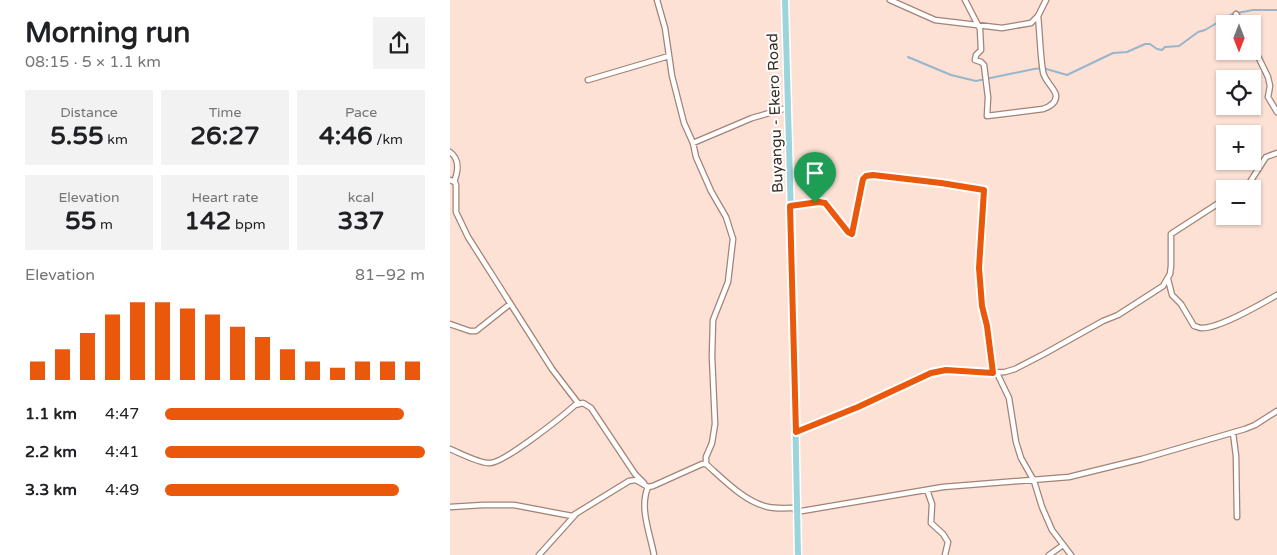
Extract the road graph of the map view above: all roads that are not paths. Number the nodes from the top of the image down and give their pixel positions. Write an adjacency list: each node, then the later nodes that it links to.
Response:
1 (657, 0): 10 (street)
2 (784, 0): 13 (main road, Buyangu - Ekero Road)
3 (890, 0): 7 (street)
4 (902, 0): 7 (street)
5 (965, 0): 9 (street)
6 (1046, 0): 8 (street)
7 (898, 4): 9 (street)
8 (1038, 16): 9 (street); 9 (street)
9 (978, 25)
10 (669, 56): 12 (street); 15 (street)
11 (1260, 60): 14 (street)
12 (588, 80)
13 (787, 108): 15 (street); 21 (main road, Buyangu - Ekero Road)
14 (1277, 112)
15 (693, 143): 32 (street)
16 (450, 152): 19 (street)
17 (1277, 153): 18 (street)
18 (1251, 180)
19 (452, 181): 24 (street)
20 (1216, 205): 22 (street)
21 (790, 206): 26 (street); 29 (main road, Buyangu - Ekero Road)
22 (1168, 278): 23 (street); 26 (street)
23 (1277, 294)
24 (510, 304): 25 (street); 27 (street)
25 (450, 324)
26 (995, 373): 29 (street); 33 (street)
27 (578, 403): 31 (street); 34 (street)
28 (1277, 411): 30 (street)
29 (796, 432): 37 (main road, Buyangu - Ekero Road)
30 (1233, 433): 33 (street); 39 (street)
31 (450, 449)
32 (706, 464): 34 (street); 37 (street)
33 (1034, 481): 35 (street); 40 (street)
34 (648, 487): 38 (street); 42 (street)
35 (927, 490): 37 (street); 44 (street)
36 (450, 507): 38 (street)
37 (796, 510): 43 (main road, Buyangu - Ekero Road)
38 (575, 515): 41 (street)
39 (1237, 516)
40 (1063, 545): 45 (street); 46 (street)
41 (538, 555)
42 (654, 555)
43 (798, 555)
44 (945, 555)
45 (1049, 555)
46 (1071, 555)

